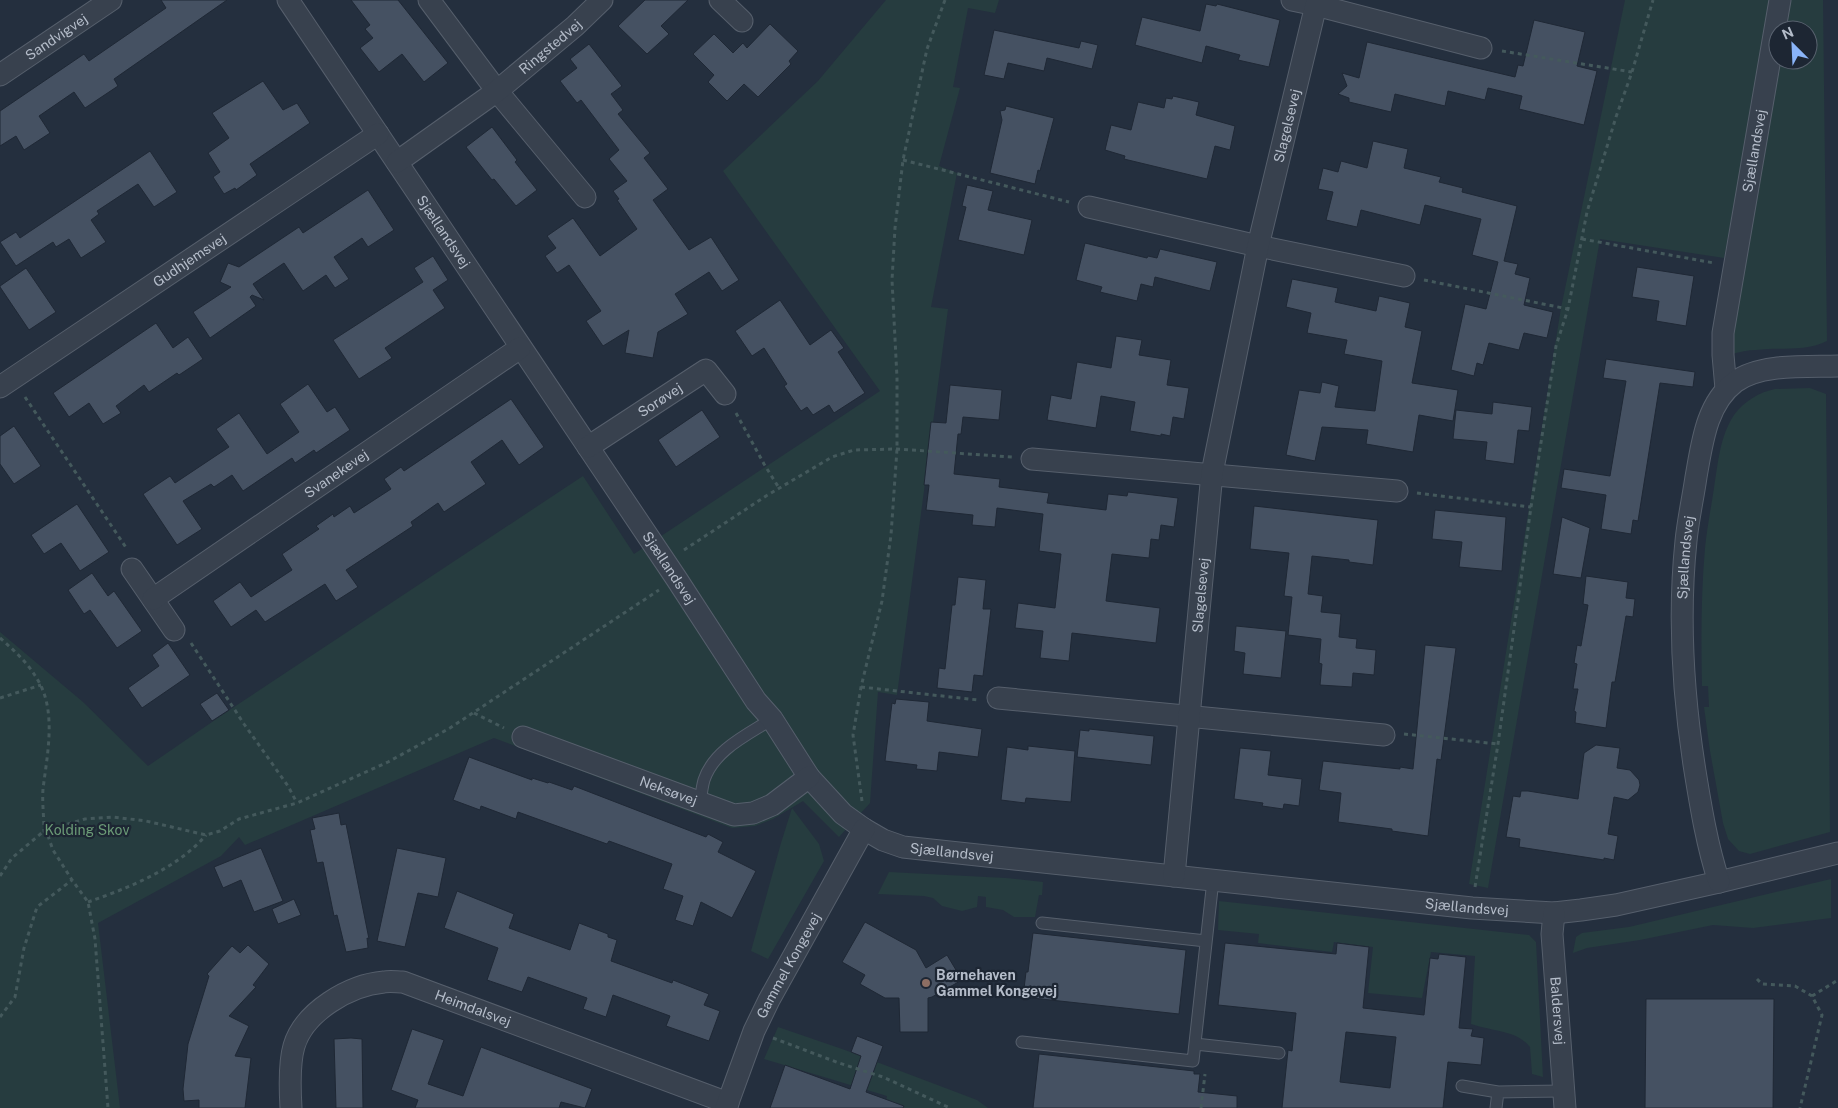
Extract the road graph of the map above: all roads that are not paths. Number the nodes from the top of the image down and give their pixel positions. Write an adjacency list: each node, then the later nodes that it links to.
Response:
1 (111, 0): 11 (street, Sandvigvej)
2 (288, 0): 13 (street, Sjællandsvej)
3 (428, 0): 12 (street)
4 (602, 0): 12 (street, Ringstedvej)
5 (720, 0): 9 (street)
6 (1292, 0): 8 (street)
7 (1780, 0): 22 (street, Sjællandsvej)
8 (1316, 5): 10 (street); 17 (street, Slagelsevej)
9 (742, 21)
10 (1481, 48)
11 (0, 75)
12 (497, 91): 14 (street, Ringstedvej); 15 (street)
13 (378, 134): 14 (street, Sjællandsvej); 21 (street, Gudhjemsvej)
14 (397, 162): 19 (street, Sjællandsvej)
15 (585, 198)
16 (1090, 207): 17 (street)
17 (1258, 246): 18 (street); 26 (street, Slagelsevej)
18 (1404, 276)
19 (520, 348): 24 (street, Sjællandsvej); 29 (street, Svanekevej)
20 (1838, 366): 22 (street, Sjællandsvej)
21 (6, 383)
22 (1726, 389): 42 (street, Sjællandsvej)
23 (725, 394): 24 (street, Sorøvej)
24 (588, 447): 33 (street, Sjællandsvej)
25 (1032, 459): 26 (street)
26 (1212, 473): 27 (street); 32 (street, Slagelsevej)
27 (1397, 490)
28 (132, 569): 29 (street)
29 (153, 599): 30 (street)
30 (174, 630)
31 (998, 698): 32 (street)
32 (1189, 717): 34 (street); 40 (street, Slagelsevej)
33 (772, 719): 36 (street, Sjællandsvej); 37 (lane)
34 (1384, 735)
35 (523, 737): 37 (street, Neksøvej)
36 (809, 777): 37 (street, Neksøvej); 38 (street, Sjællandsvej)
37 (700, 803)
38 (864, 830): 40 (street, Sjællandsvej); 52 (street, Gammel Kongevej)
39 (1838, 853): 42 (street, Sjællandsvej)
40 (1174, 876): 41 (street, Sjællandsvej)
41 (1213, 880): 43 (street, Sjællandsvej); 45 (lane)
42 (1719, 882): 43 (street, Sjællandsvej)
43 (1554, 913): 51 (street, Baldersvej)
44 (1042, 923): 45 (lane)
45 (1206, 941): 47 (lane)
46 (1022, 1042): 47 (lane)
47 (1195, 1044): 48 (lane)
48 (1279, 1053)
49 (1462, 1086): 50 (lane)
50 (1498, 1092): 51 (lane); 54 (lane)
51 (1564, 1100)
52 (727, 1105): 53 (street, Heimdalsvej)
53 (291, 1108)
54 (1496, 1108)

